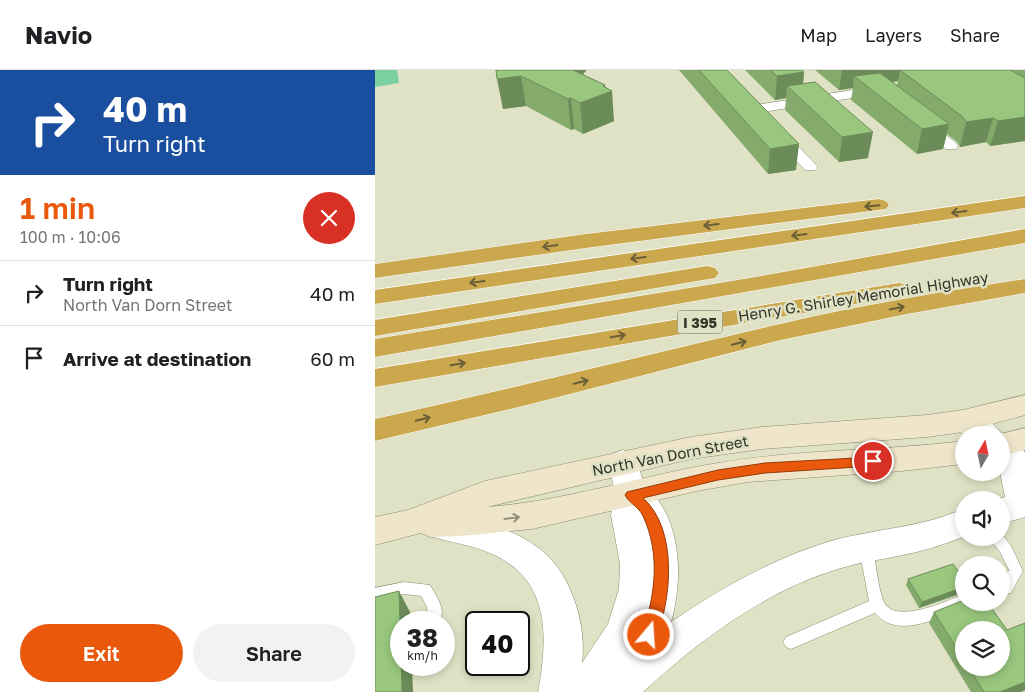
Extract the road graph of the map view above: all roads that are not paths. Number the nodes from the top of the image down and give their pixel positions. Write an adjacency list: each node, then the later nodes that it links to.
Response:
1 (885, 91): 3 (street)
2 (744, 96): 3 (street)
3 (756, 109): 6 (street)
4 (916, 118): 5 (street)
5 (951, 146)
6 (809, 167)
7 (1025, 189): 11 (highway, one-way to 11)
8 (1025, 202): 14 (highway, one-way to 14)
9 (1025, 230): 15 (highway)
10 (1025, 236): 16 (highway)
11 (375, 270)
12 (1025, 270): 17 (highway, Henry G. Shirley Memorial Highway / I 395, one-way to 12)
13 (1025, 286): 20 (highway, one-way to 13)
14 (375, 297)
15 (375, 328)
16 (375, 348)
17 (375, 378)
18 (1025, 405): 19 (main road, North Van Dorn Street)
19 (1007, 426)
20 (375, 430)
21 (955, 435): 24 (main road, North Van Dorn Street)
22 (955, 453): 25 (main road, North Van Dorn Street)
23 (1010, 453): 26 (street)
24 (623, 462): 25 (street); 28 (main road, North Van Dorn Street)
25 (632, 495): 28 (main road, North Van Dorn Street, one-way to 25); 39 (street); 41 (street)
26 (1025, 503): 27 (street)
27 (1010, 508)
28 (411, 523): 30 (main road, North Van Dorn Street); 40 (street)
29 (955, 526): 31 (street)
30 (375, 531)
31 (866, 547): 36 (lane); 39 (street)
32 (1010, 558): 33 (lane)
33 (1010, 580)
34 (375, 595): 37 (lane)
35 (955, 604): 36 (lane)
36 (877, 605): 38 (lane)
37 (434, 611)
38 (791, 642)
39 (618, 688)
40 (558, 692)
41 (583, 692)

